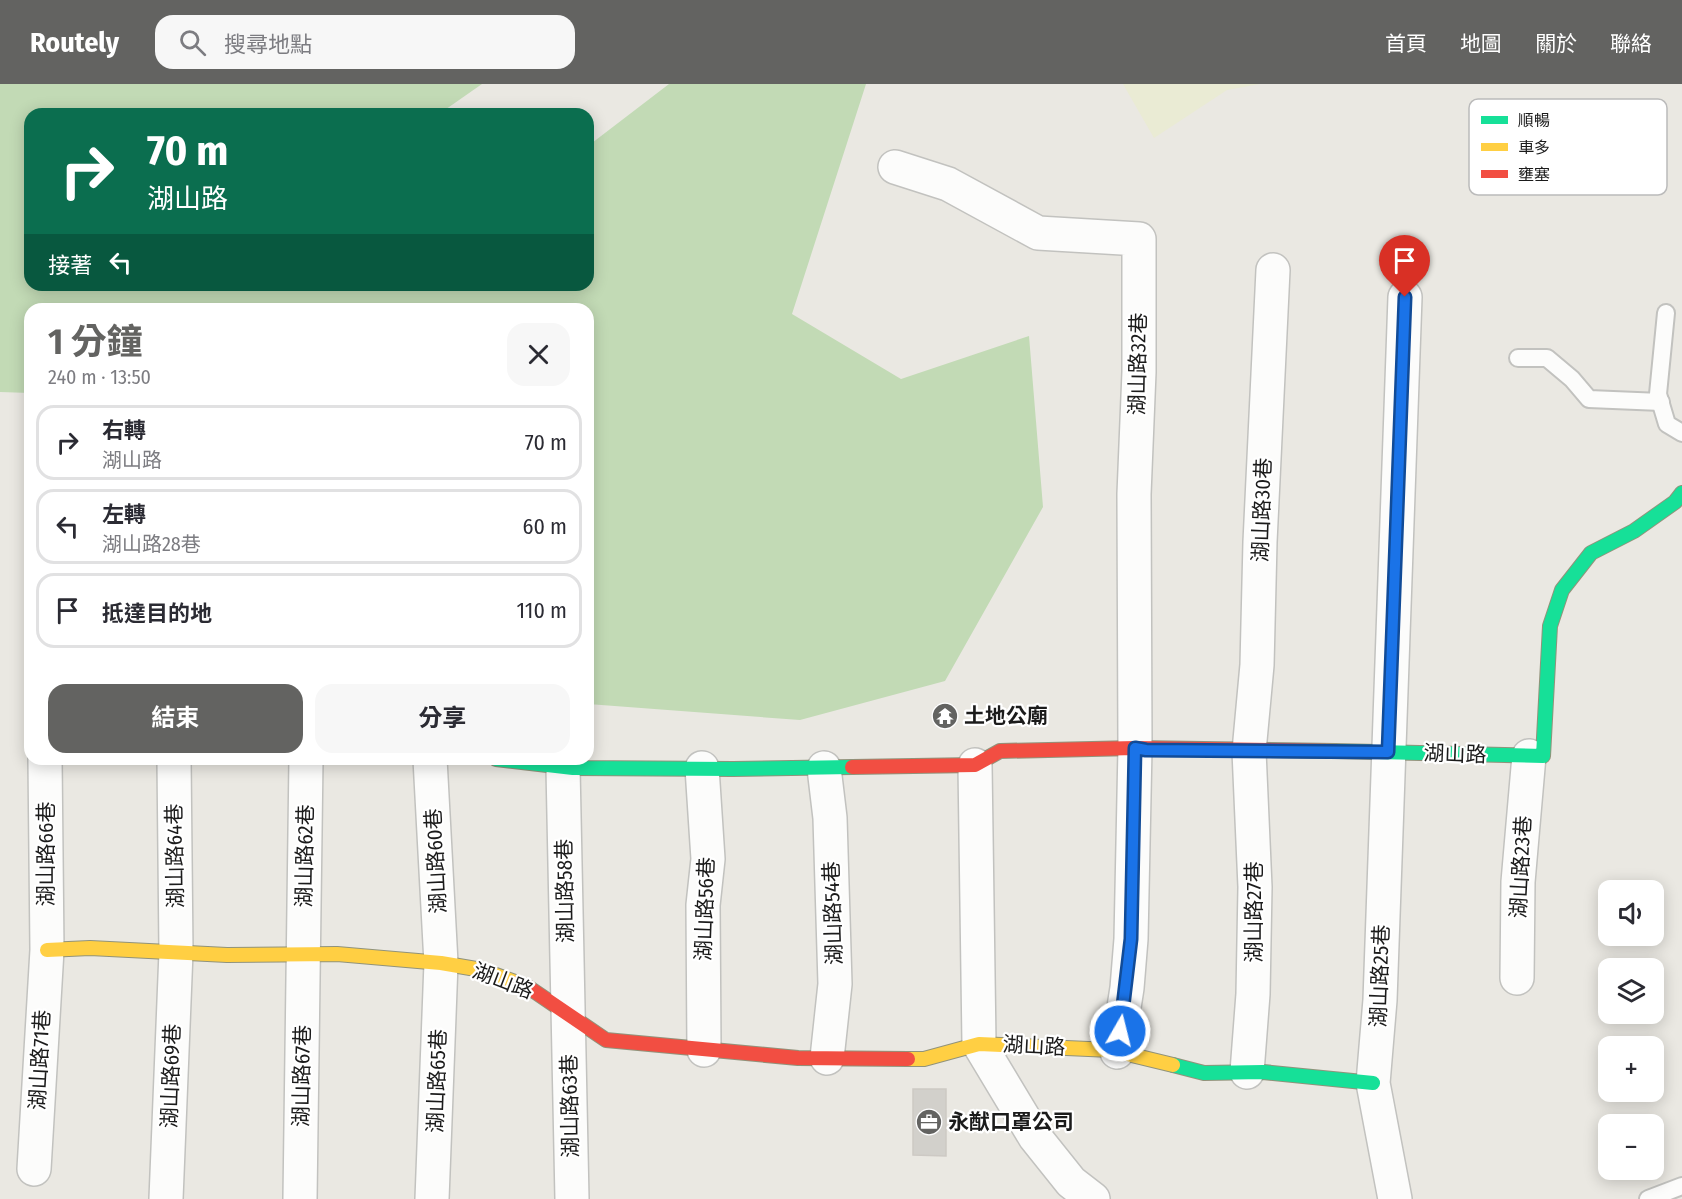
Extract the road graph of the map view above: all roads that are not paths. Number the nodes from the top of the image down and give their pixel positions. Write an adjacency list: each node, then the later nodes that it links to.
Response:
1 (895, 167): 9 (street, 湖山路32巷)
2 (1273, 270): 10 (street, 湖山路30巷)
3 (1405, 297): 11 (street, 湖山路25巷)
4 (1666, 313): 6 (lane)
5 (1518, 358): 6 (lane)
6 (1661, 402): 7 (lane)
7 (1682, 433)
8 (1682, 493): 12 (street)
9 (1135, 748): 10 (street, 湖山路); 18 (street, 湖山路); 30 (street)
10 (1249, 751): 11 (street, 湖山路); 32 (street, 湖山路27巷)
11 (1388, 752): 12 (street, 湖山路); 33 (street, 湖山路25巷)
12 (1529, 756): 26 (street, 湖山路23巷)
13 (45, 765): 22 (street, 湖山路66巷)
14 (174, 765): 23 (street, 湖山路64巷)
15 (306, 765): 24 (street, 湖山路62巷)
16 (430, 765): 25 (street, 湖山路60巷)
17 (541, 765): 19 (street, 湖山路)
18 (975, 765): 21 (street, 湖山路); 28 (street, 湖山路)
19 (563, 768): 20 (street, 湖山路); 27 (street, 湖山路58巷)
20 (702, 768): 21 (street, 湖山路); 29 (street, 湖山路56巷)
21 (824, 768): 31 (street, 湖山路54巷)
22 (47, 950): 23 (street, 湖山路); 34 (street, 湖山路71巷)
23 (176, 952): 24 (street, 湖山路); 36 (street, 湖山路69巷)
24 (304, 953): 25 (street, 湖山路); 37 (street, 湖山路67巷)
25 (441, 963): 27 (street, 湖山路); 38 (street, 湖山路65巷)
26 (1517, 978)
27 (567, 1014): 29 (street, 湖山路); 39 (street, 湖山路63巷)
28 (979, 1044): 30 (street, 湖山路); 31 (street, 湖山路); 40 (street, 湖山路)
29 (704, 1050): 31 (street, 湖山路)
30 (1118, 1052): 32 (street, 湖山路)
31 (827, 1058)
32 (1247, 1072): 33 (street, 湖山路)
33 (1373, 1083): 41 (street, 湖山路25巷)
34 (34, 1169)
35 (1682, 1186): 42 (lane)
36 (166, 1199)
37 (300, 1199)
38 (432, 1199)
39 (572, 1199)
40 (1094, 1199)
41 (1395, 1199)
42 (1648, 1199)

